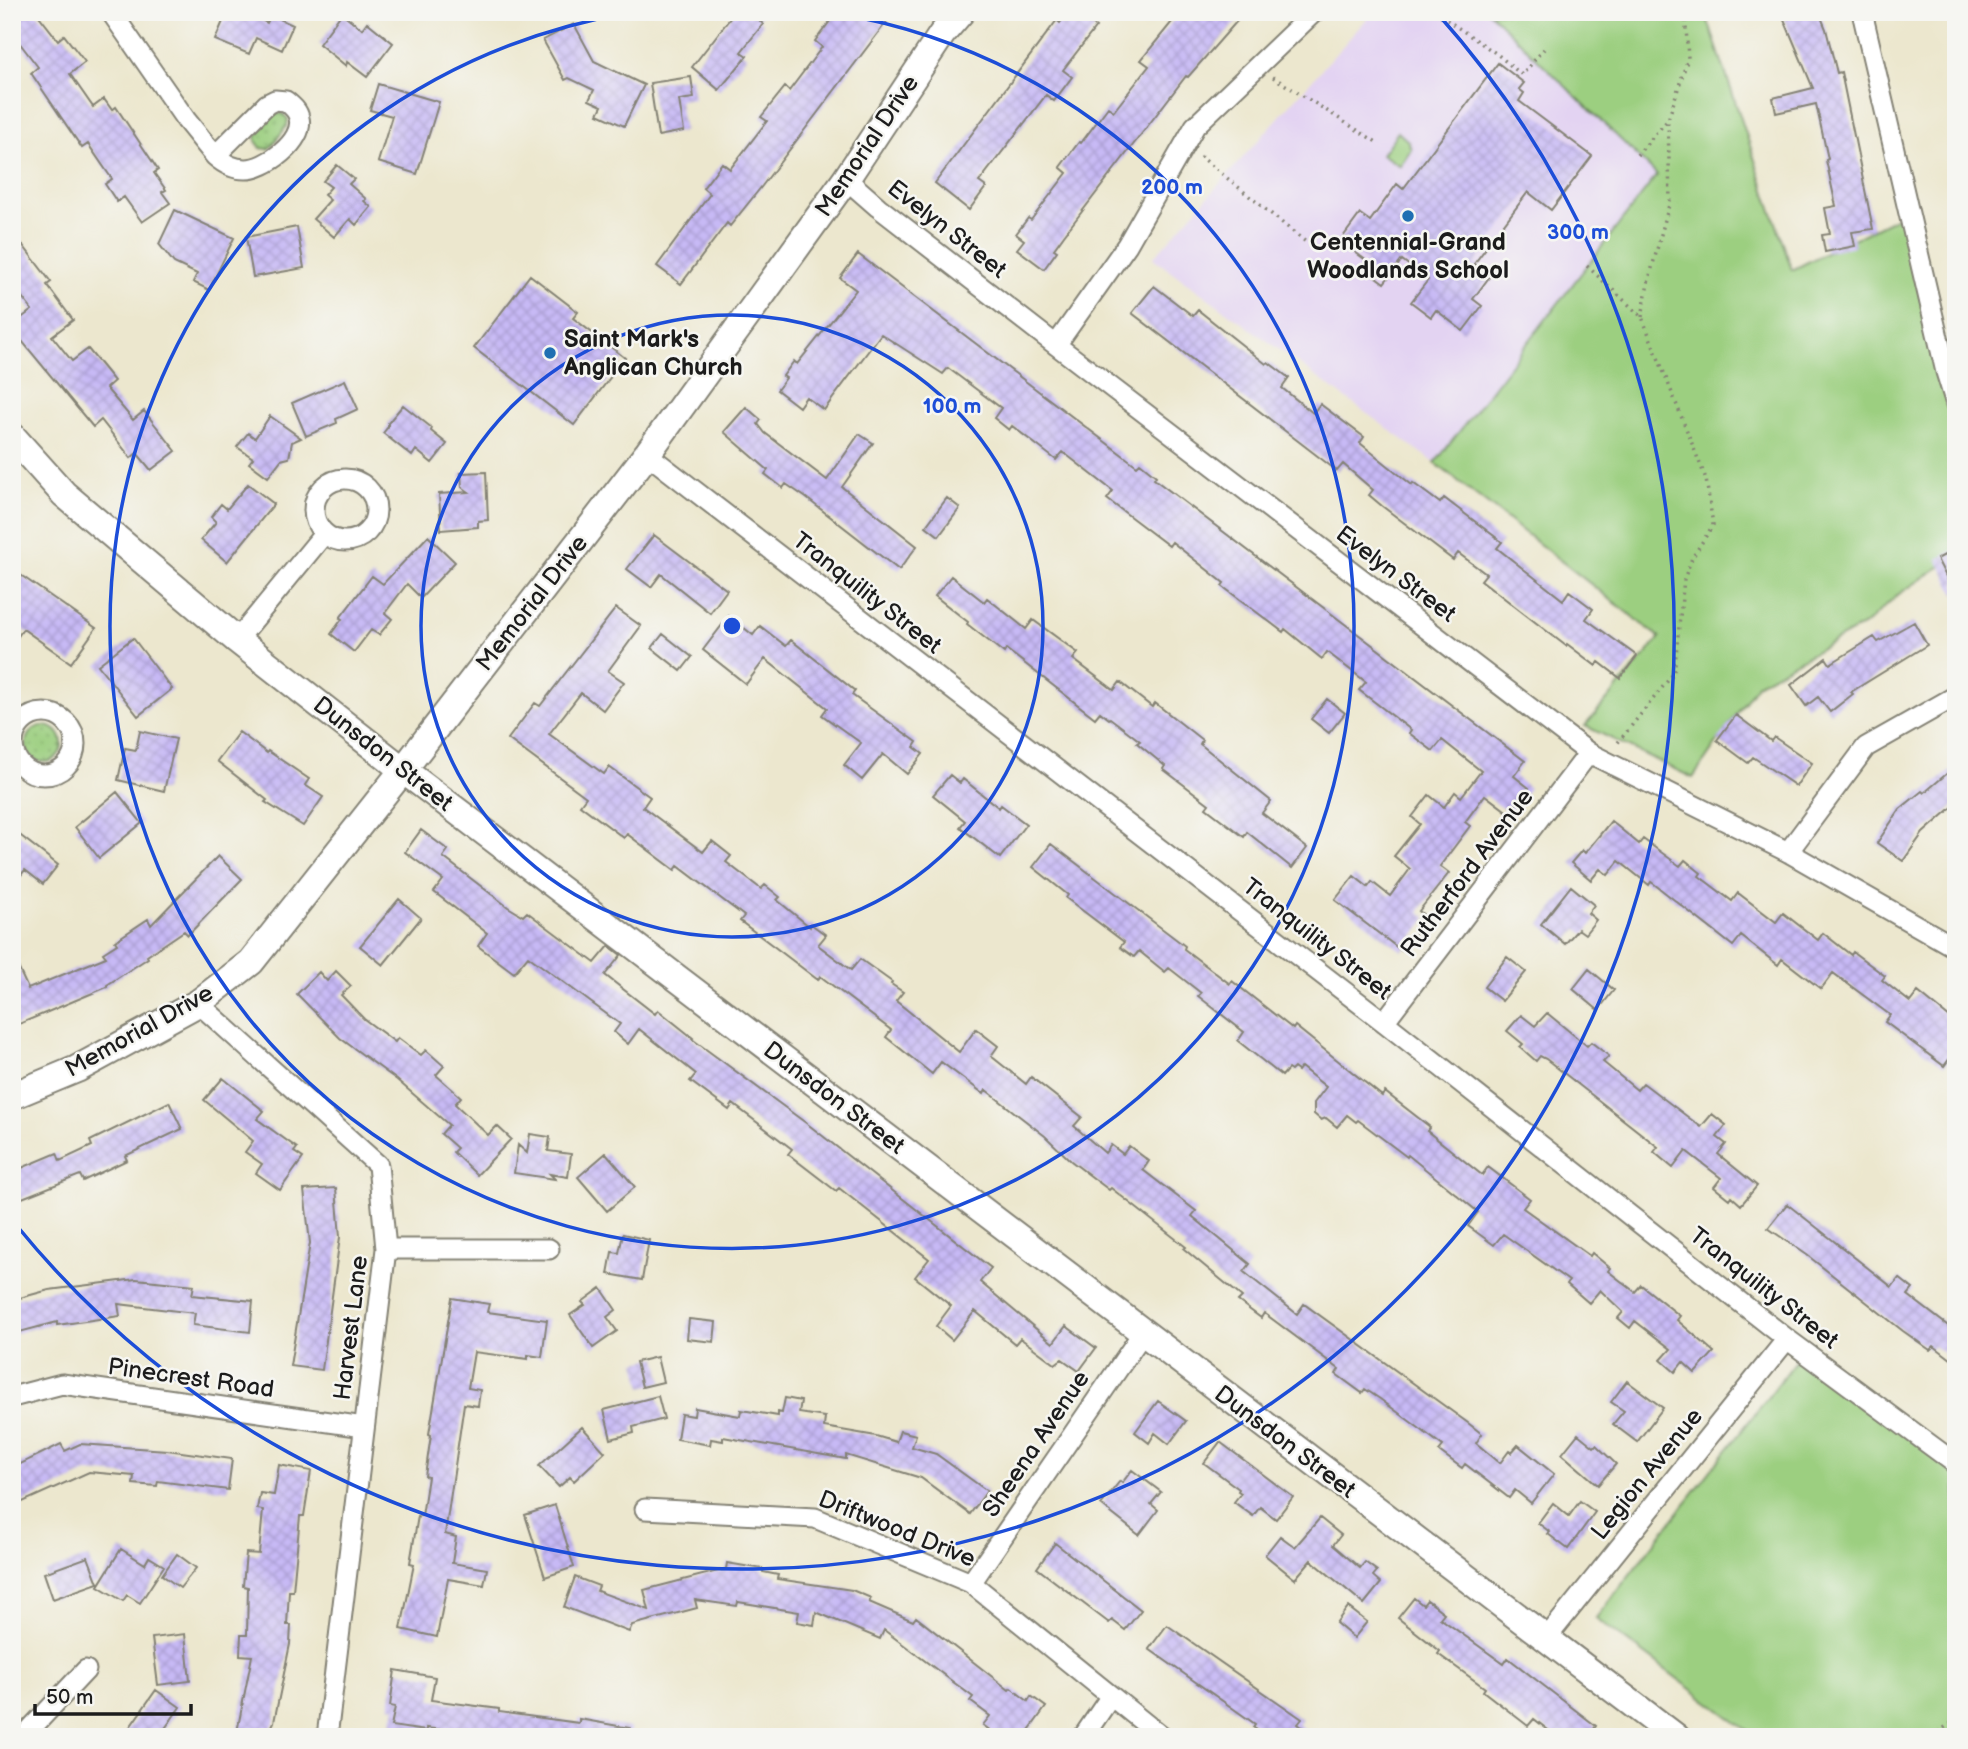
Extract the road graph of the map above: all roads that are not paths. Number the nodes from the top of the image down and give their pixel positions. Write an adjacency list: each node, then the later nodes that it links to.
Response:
1 (111, 12): 5 (street)
2 (961, 12): 6 (main road, Memorial Drive)
3 (1314, 12): 7 (street)
4 (1862, 12): 8 (street)
5 (215, 156)
6 (846, 179): 7 (street, Evelyn Street); 11 (main road, Memorial Drive)
7 (1056, 345): 15 (street, Evelyn Street)
8 (1951, 370): 9 (street)
9 (1956, 404)
10 (12, 436): 13 (main road, Dunsdon Street)
11 (647, 454): 16 (main road, Memorial Drive); 20 (street, Tranquility Street)
12 (324, 534): 13 (street)
13 (237, 640): 16 (main road, Dunsdon Street)
14 (1956, 696): 17 (street)
15 (1596, 756): 17 (street, Evelyn Street); 20 (street, Rutherford Avenue)
16 (403, 770): 19 (main road, Memorial Drive); 24 (main road, Dunsdon Street)
17 (1788, 852): 18 (street, Evelyn Street)
18 (1956, 948)
19 (198, 1003): 21 (main road, Memorial Drive); 22 (street, Harvest Lane)
20 (1384, 1023): 25 (street, Tranquility Street)
21 (12, 1096)
22 (386, 1249): 23 (street); 27 (street, Harvest Lane)
23 (548, 1249)
24 (1142, 1334): 30 (street, Sheena Avenue); 31 (main road, Dunsdon Street)
25 (1787, 1339): 28 (street, Tranquility Street); 31 (street, Legion Avenue)
26 (12, 1396): 27 (street, Pinecrest Road)
27 (364, 1427): 35 (street, Harvest Lane)
28 (1956, 1464)
29 (645, 1509): 30 (street, Driftwood Drive)
30 (971, 1583): 33 (street, Driftwood Drive)
31 (1545, 1640): 38 (main road, Dunsdon Street)
32 (86, 1670): 34 (street)
33 (1111, 1696): 36 (street); 37 (street, Driftwood Drive)
34 (23, 1737)
35 (327, 1737)
36 (1083, 1737)
37 (1162, 1737)
38 (1676, 1737)

